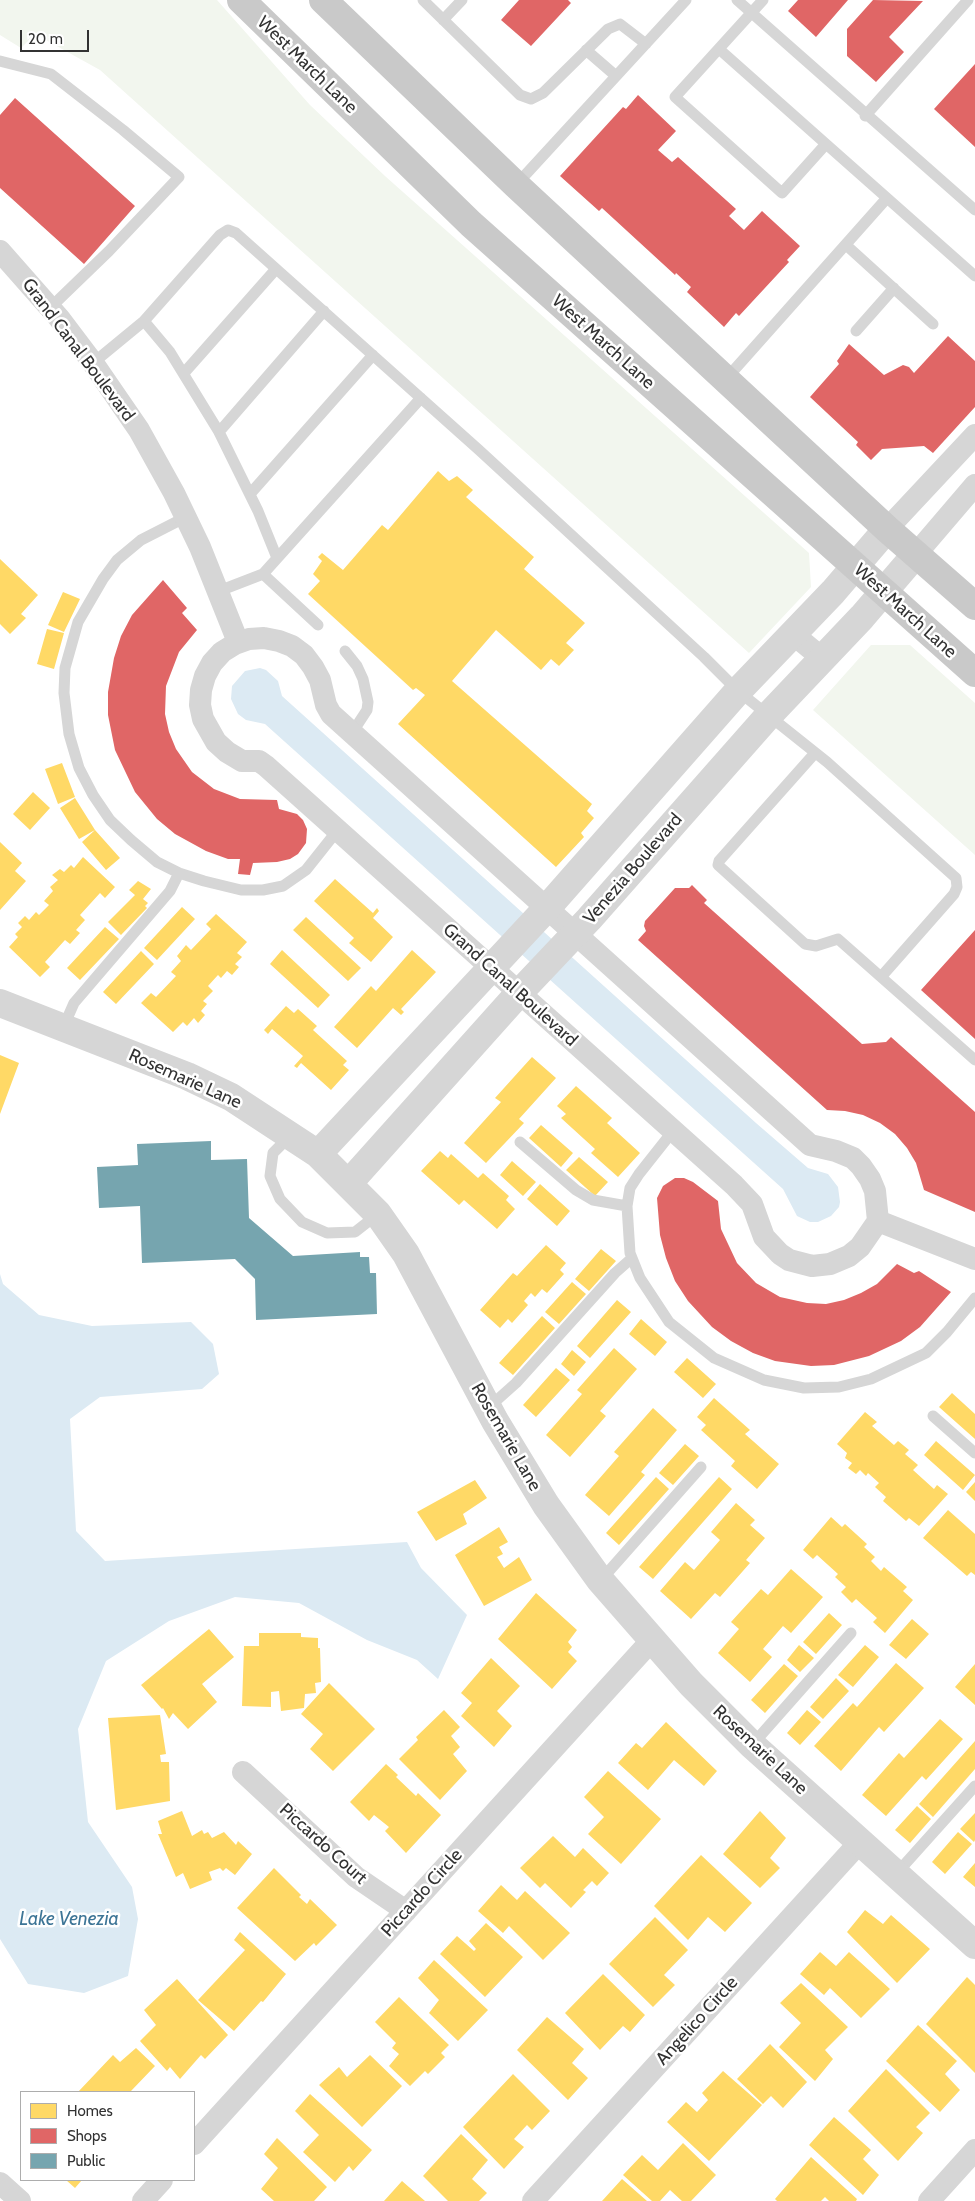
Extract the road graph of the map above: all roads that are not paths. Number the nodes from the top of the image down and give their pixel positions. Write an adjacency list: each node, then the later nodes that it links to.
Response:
1 (240, 0): 44 (main road, West March Lane)
2 (323, 0): 18 (main road)
3 (423, 0): 10 (lane)
4 (462, 0): 10 (lane)
5 (686, 0): 11 (lane)
6 (737, 0): 9 (lane)
7 (763, 0): 9 (lane)
8 (968, 0): 16 (lane)
9 (752, 13): 12 (lane); 16 (lane)
10 (443, 20): 13 (lane)
11 (646, 44): 13 (lane); 15 (lane)
12 (718, 49): 17 (lane); 17 (lane)
13 (586, 50): 15 (lane)
14 (0, 61): 26 (lane)
15 (616, 76): 18 (lane)
16 (865, 116): 20 (lane)
17 (826, 144): 19 (lane)
18 (516, 185): 34 (main road)
19 (887, 198): 21 (lane); 24 (lane)
20 (975, 210)
21 (846, 245): 25 (lane); 34 (lane)
22 (0, 251): 26 (street, Grand Canal Boulevard)
23 (276, 269): 27 (lane); 28 (lane); 33 (lane)
24 (975, 276)
25 (894, 288): 29 (lane); 30 (lane)
26 (50, 308): 32 (street, Grand Canal Boulevard)
27 (324, 311): 31 (lane); 36 (lane)
28 (144, 321): 32 (lane); 33 (lane)
29 (934, 324)
30 (856, 331)
31 (373, 356): 35 (lane); 39 (lane)
32 (93, 363): 40 (street, Grand Canal Boulevard)
33 (184, 373): 36 (lane)
34 (726, 378): 41 (main road)
35 (421, 398): 43 (lane); 55 (lane)
36 (219, 432): 39 (lane)
37 (975, 434): 41 (street)
38 (975, 485): 42 (street)
39 (250, 494): 43 (lane)
40 (186, 517): 46 (street, Grand Canal Boulevard); 60 (lane)
41 (887, 529): 42 (main road); 44 (street)
42 (916, 554): 47 (street, Venezia Boulevard); 48 (main road)
43 (277, 558): 45 (lane)
44 (855, 567): 47 (main road, West March Lane); 50 (street)
45 (263, 574): 46 (lane); 49 (lane)
46 (219, 591): 51 (street, Grand Canal Boulevard)
47 (884, 591): 53 (street, Venezia Boulevard); 54 (main road, West March Lane)
48 (975, 606)
49 (318, 626)
50 (792, 634): 53 (street); 55 (street)
51 (238, 642): 57 (street, Grand Canal Boulevard); 59 (street, Grand Canal Boulevard)
52 (345, 651): 57 (lane)
53 (822, 658): 56 (street, Venezia Boulevard)
54 (975, 673)
55 (738, 691): 56 (lane); 61 (street)
56 (769, 715): 58 (lane); 62 (street, Venezia Boulevard)
57 (352, 733): 61 (street, Grand Canal Boulevard)
58 (815, 753): 64 (lane); 64 (lane)
59 (338, 831): 60 (lane); 63 (street, Grand Canal Boulevard)
60 (179, 873): 67 (lane)
61 (547, 908): 62 (street, Grand Canal Boulevard); 63 (street)
62 (575, 934): 65 (street, Venezia Boulevard); 76 (street, Grand Canal Boulevard)
63 (490, 967): 65 (street, Grand Canal Boulevard); 72 (street)
64 (881, 977): 68 (lane)
65 (520, 993): 69 (street, Grand Canal Boulevard); 73 (street, Venezia Boulevard)
66 (0, 1003): 67 (street, Rosemarie Lane)
67 (63, 1028): 70 (street, Rosemarie Lane)
68 (975, 1060)
69 (673, 1131): 74 (lane); 76 (street, Grand Canal Boulevard)
70 (291, 1135): 72 (street, Rosemarie Lane); 75 (lane)
71 (520, 1142): 74 (lane)
72 (318, 1154): 73 (street, Rosemarie Lane)
73 (348, 1184): 75 (street, Rosemarie Lane)
74 (627, 1206): 78 (lane)
75 (378, 1214): 80 (street, Rosemarie Lane)
76 (878, 1221): 77 (street)
77 (973, 1256)
78 (632, 1258): 79 (lane); 80 (lane)
79 (973, 1304)
80 (488, 1408): 84 (street, Rosemarie Lane)
81 (933, 1416): 82 (lane)
82 (975, 1453)
83 (701, 1467): 84 (lane)
84 (600, 1580): 86 (street, Rosemarie Lane)
85 (851, 1632): 87 (lane)
86 (651, 1641): 87 (street, Rosemarie Lane); 92 (street, Piccardo Circle)
87 (752, 1745): 90 (street, Rosemarie Lane)
88 (243, 1772): 92 (street, Piccardo Court)
89 (975, 1786): 91 (lane)
90 (860, 1842): 91 (street, Rosemarie Lane); 100 (street, Angelico Circle)
91 (896, 1874): 93 (street, Rosemarie Lane)
92 (406, 1911): 94 (street, Piccardo Circle)
93 (975, 1945)
94 (195, 2143)
95 (975, 2150): 101 (street)
96 (161, 2181): 99 (street)
97 (0, 2184): 98 (street)
98 (20, 2201)
99 (143, 2201)
100 (533, 2201)
101 (929, 2201)

